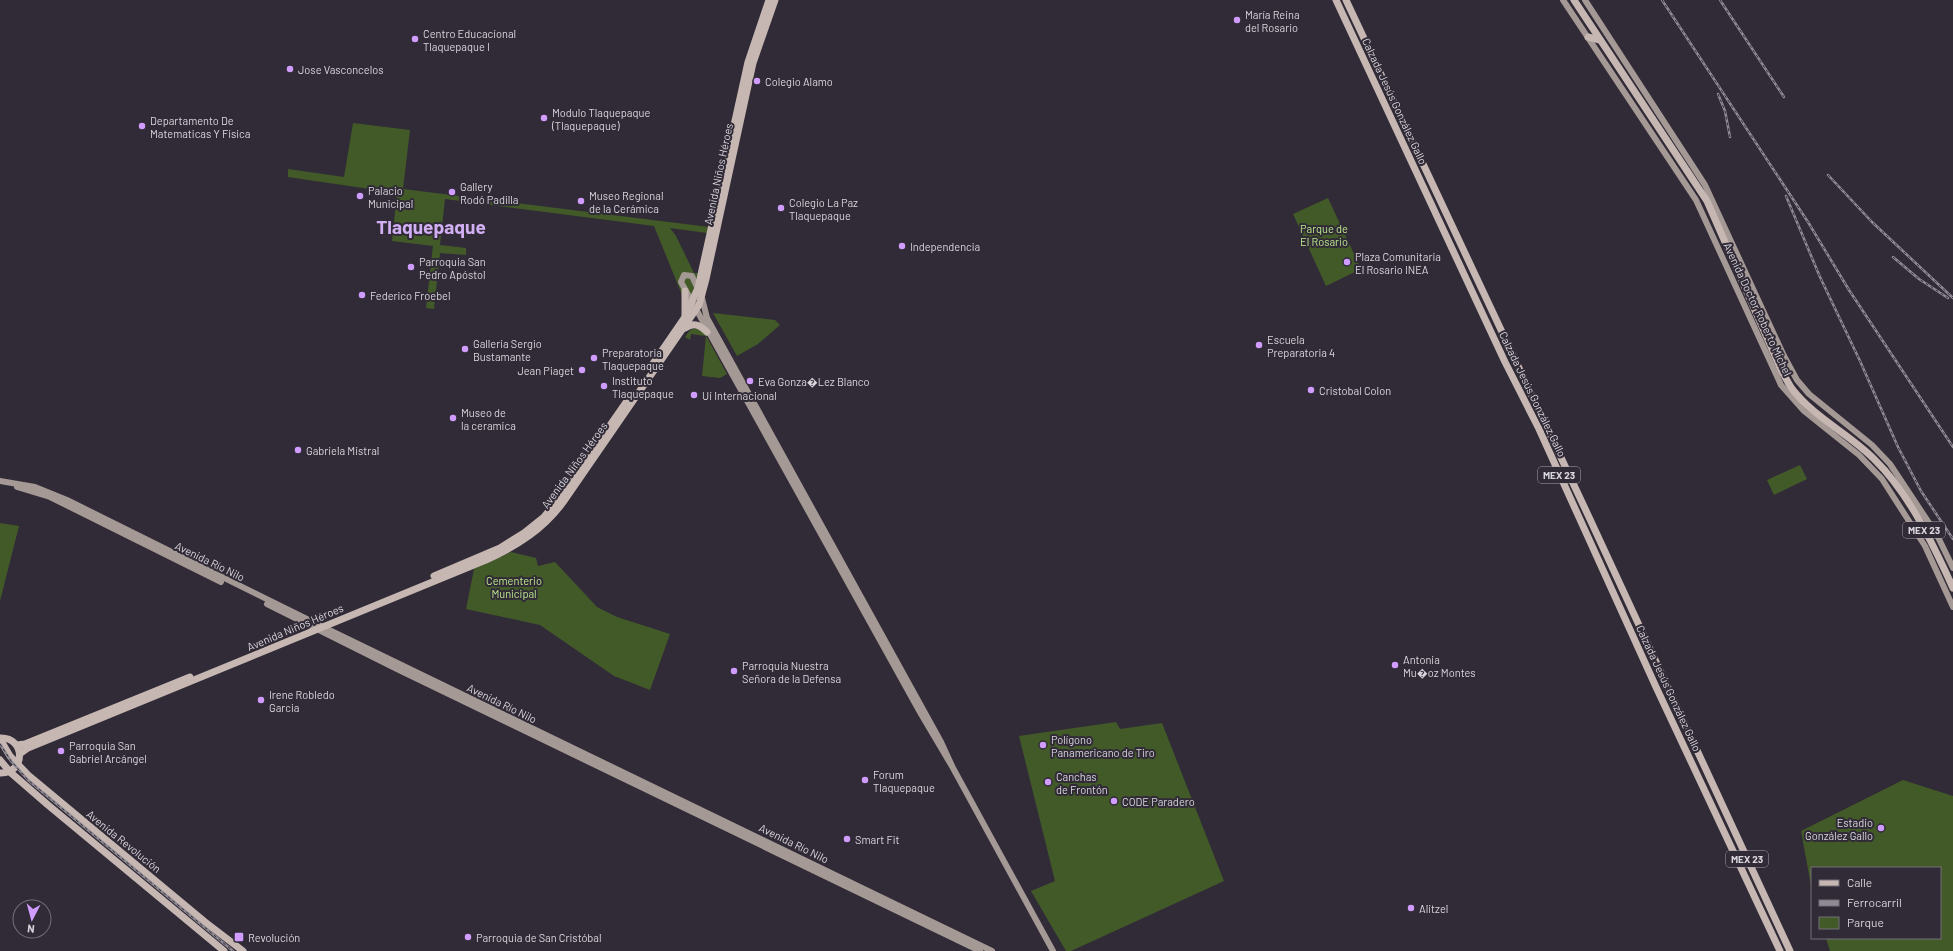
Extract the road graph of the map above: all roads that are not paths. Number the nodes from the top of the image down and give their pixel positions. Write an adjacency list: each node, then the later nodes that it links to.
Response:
1 (769, 0): 14 (main road, Avenida Niños Héroes)
2 (775, 0): 16 (main road, Avenida Niños Héroes)
3 (1336, 0): 24 (main road, Calzada Jesús González Gallo / MEX 23)
4 (1346, 0): 25 (main road, Calzada Jesús González Gallo / MEX 23)
5 (1564, 0): 8 (main road, Avenida Doctor Roberto Michel)
6 (1574, 0): 9 (main road, Avenida Doctor Roberto Michel / MEX 23)
7 (1585, 0): 10 (main road, Avenida Doctor Roberto Michel)
8 (1588, 37): 9 (main road); 13 (main road, Avenida Doctor Roberto Michel)
9 (1600, 40): 11 (main road, Avenida Doctor Roberto Michel / MEX 23)
10 (1638, 81): 11 (main road); 18 (main road, Avenida Doctor Roberto Michel)
11 (1630, 85): 12 (main road, Avenida Doctor Roberto Michel / MEX 23)
12 (1727, 246): 13 (main road); 19 (main road, Avenida Doctor Roberto Michel / MEX 23)
13 (1718, 250): 30 (main road, Avenida Doctor Roberto Michel)
14 (698, 288): 15 (main road); 16 (main road); 17 (main road, Avenida Niños Héroes)
15 (685, 291): 17 (main road); 21 (main road)
16 (702, 298): 20 (main road, Avenida Niños Héroes); 37 (main road)
17 (692, 303): 20 (main road); 21 (main road, Avenida Niños Héroes)
18 (1761, 305): 19 (main road); 28 (main road, Avenida Doctor Roberto Michel)
19 (1754, 308): 29 (main road, Avenida Doctor Roberto Michel / MEX 23)
20 (696, 311): 22 (main road, Avenida Niños Héroes); 23 (main road)
21 (685, 317): 31 (main road, Avenida Niños Héroes)
22 (683, 329): 23 (main road); 31 (main road, Avenida Niños Héroes)
23 (708, 332): 37 (main road)
24 (1495, 340): 25 (main road); 41 (main road, Calzada Jesús González Gallo / MEX 23)
25 (1513, 358): 40 (main road, Calzada Jesús González Gallo / MEX 23)
26 (0, 481): 31 (main road, Avenida Río Nilo)
27 (0, 485): 31 (main road, Avenida Río Nilo)
28 (1953, 568)
29 (1953, 588)
30 (1953, 607)
31 (318, 627): 33 (main road, Avenida Niños Héroes); 34 (main road, Avenida Niños Héroes); 42 (main road, Avenida Río Nilo)
32 (0, 739): 33 (main road); 36 (main road, Avenida Revolución)
33 (17, 745): 34 (main road)
34 (21, 753): 36 (main road)
35 (0, 760): 38 (main road, Avenida Revolución)
36 (18, 764): 38 (main road); 44 (main road, Avenida Revolución)
37 (953, 768): 47 (main road)
38 (10, 772): 39 (main road); 43 (main road, Avenida Revolución)
39 (0, 773)
40 (1732, 826): 41 (main road); 49 (main road, Calzada Jesús González Gallo / MEX 23)
41 (1732, 851): 48 (main road, Calzada Jesús González Gallo / MEX 23)
42 (930, 924): 45 (main road, Avenida Río Nilo); 46 (main road, Avenida Río Nilo)
43 (224, 951)
44 (243, 951)
45 (980, 951)
46 (992, 951)
47 (1053, 951)
48 (1780, 951)
49 (1790, 951)

